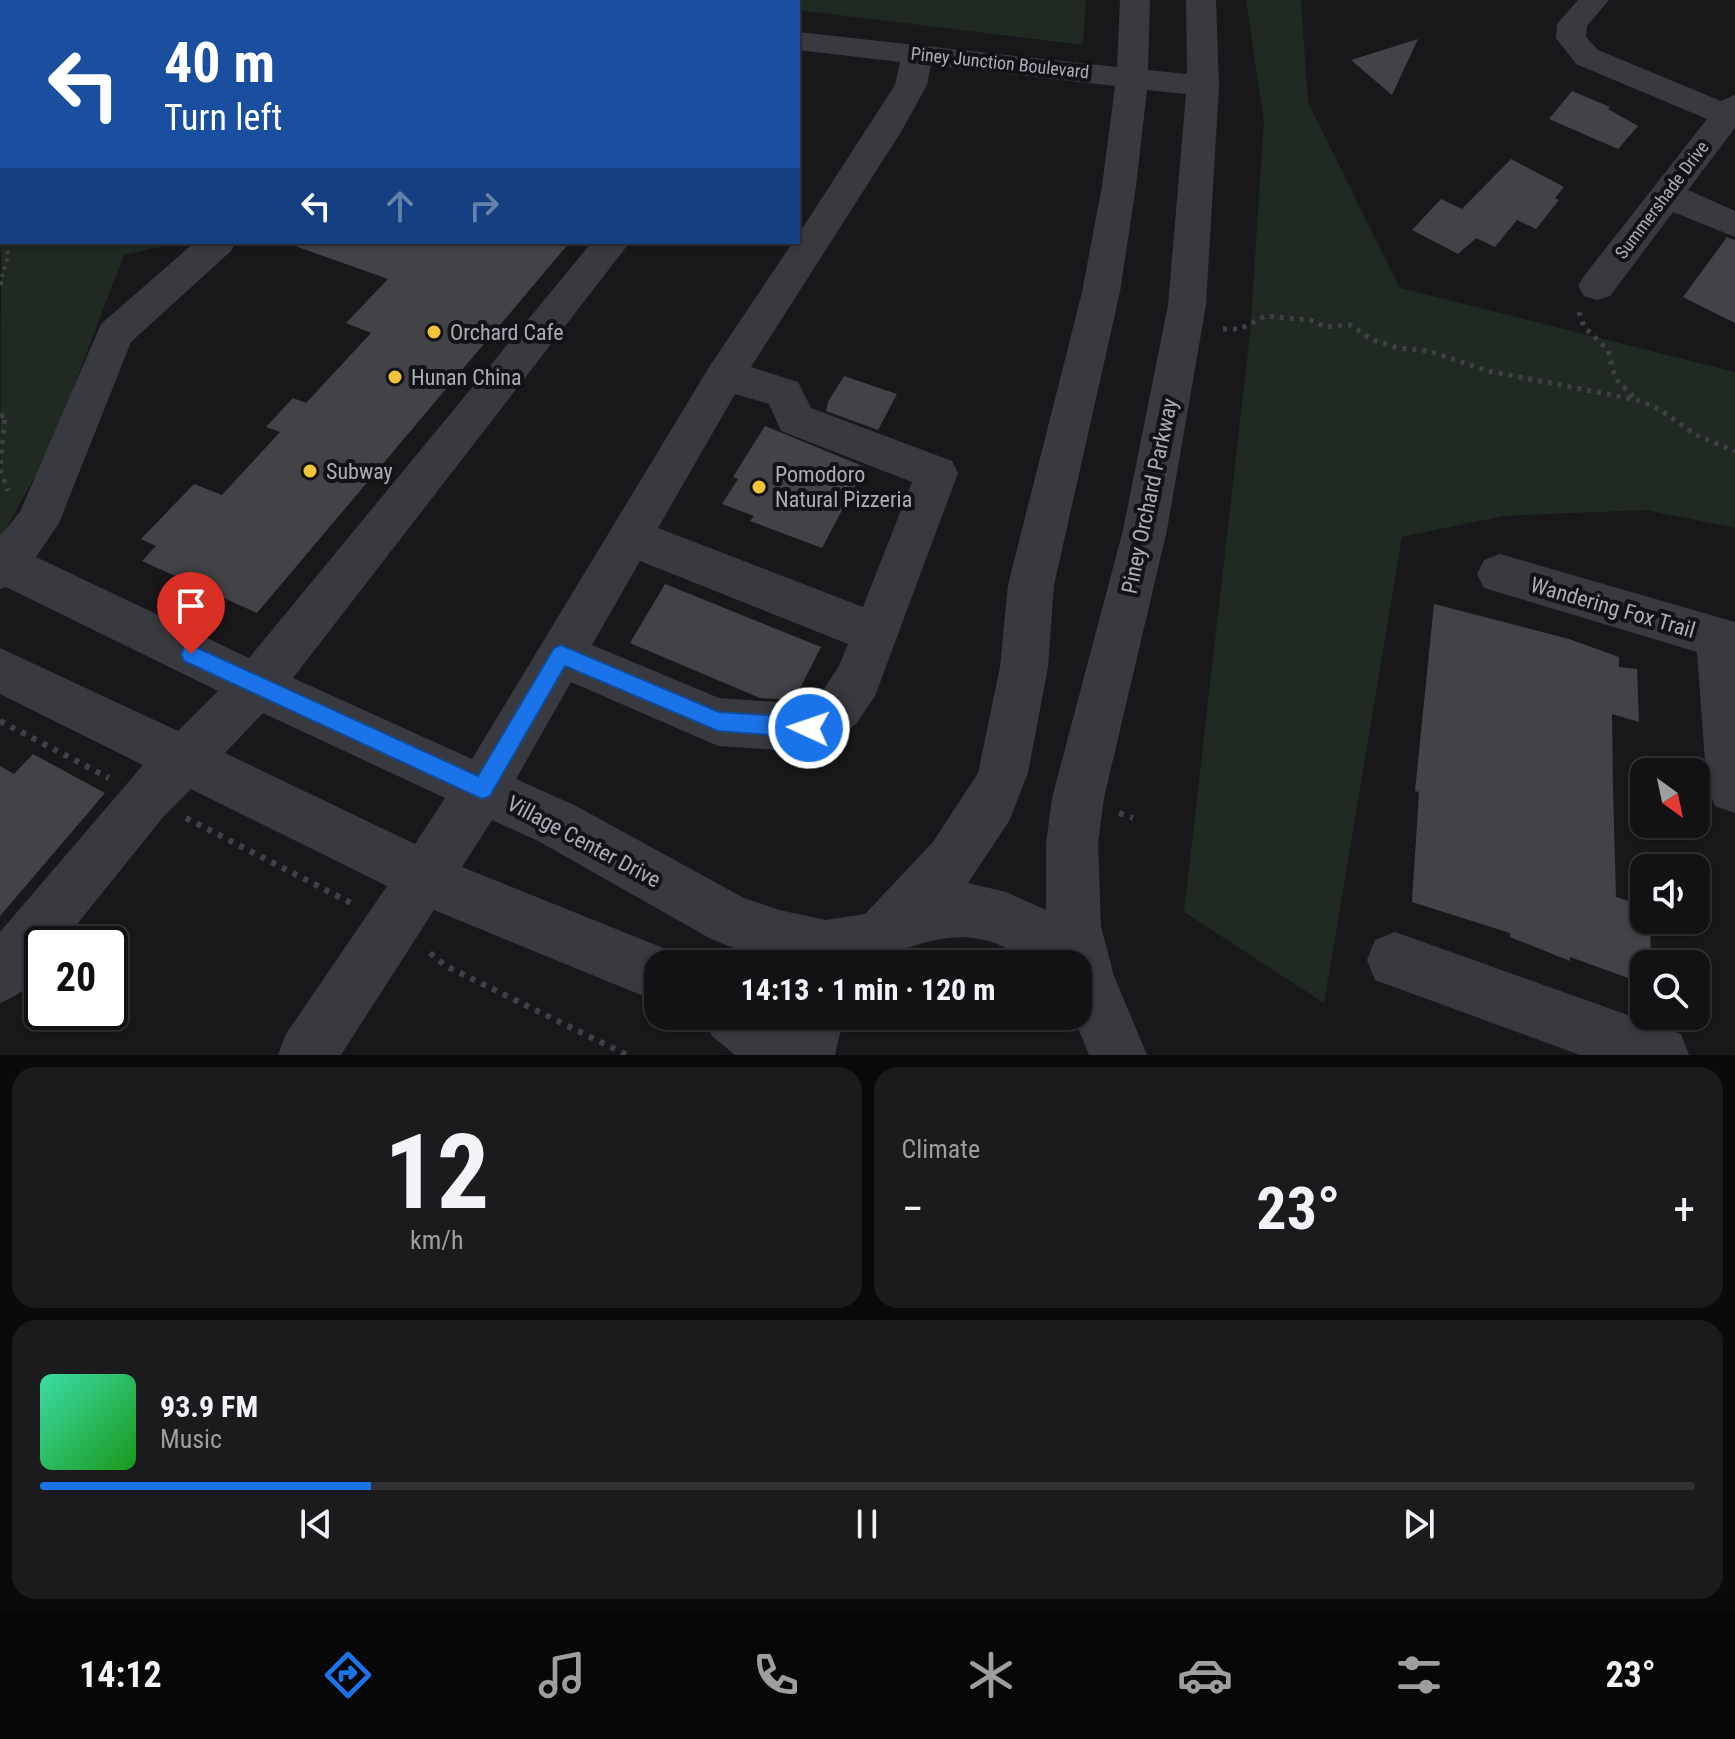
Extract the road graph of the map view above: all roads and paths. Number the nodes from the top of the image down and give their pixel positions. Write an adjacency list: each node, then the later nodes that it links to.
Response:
1 (1135, 0): 6 (street)
2 (1201, 0): 7 (street, Piney Orchard Parkway)
3 (1594, 0): 8 (street, Summershade Drive)
4 (800, 41): 5 (street, Piney Junction Boulevard)
5 (917, 54): 6 (street, Piney Junction Boulevard); 17 (street)
6 (1132, 78): 7 (street, Piney Junction Boulevard); 38 (street)
7 (1203, 86): 40 (street, Piney Orchard Parkway)
8 (1731, 110): 9 (street, Summershade Drive)
9 (1667, 195): 10 (street); 15 (street, Summershade Drive)
10 (1735, 225)
11 (7, 244): 14 (path)
12 (216, 244): 23 (street)
13 (610, 244): 28 (street)
14 (0, 285)
15 (1597, 286): 18 (path)
16 (1223, 329): 18 (path)
17 (725, 375): 22 (street); 25 (street)
18 (1638, 400): 20 (path)
19 (0, 416): 21 (path)
20 (1735, 451)
21 (10, 494)
22 (630, 537): 25 (street); 26 (street)
23 (3, 567): 28 (street, Village Center Drive)
24 (1500, 574): 33 (street, Wandering Fox Trail)
25 (876, 633): 26 (street)
26 (561, 654): 32 (street)
27 (0, 670): 30 (street)
28 (257, 686): 30 (street); 32 (street, Village Center Drive)
29 (0, 721): 31 (path)
30 (185, 759): 35 (street); 43 (street)
31 (110, 779)
32 (482, 789): 35 (street); 38 (street, Village Center Drive)
33 (1734, 795)
34 (174, 812): 36 (path)
35 (423, 876): 42 (street); 47 (street)
36 (351, 903)
37 (420, 945): 48 (path)
38 (866, 945): 39 (street)
39 (1057, 950)
40 (1080, 950)
41 (1395, 960): 52 (street)
42 (644, 968)
43 (0, 975)
44 (1092, 997): 51 (street)
45 (750, 1030): 49 (street)
46 (812, 1030): 50 (street)
47 (307, 1055)
48 (627, 1055)
49 (771, 1055)
50 (806, 1055)
51 (1146, 1055)
52 (1660, 1055)

